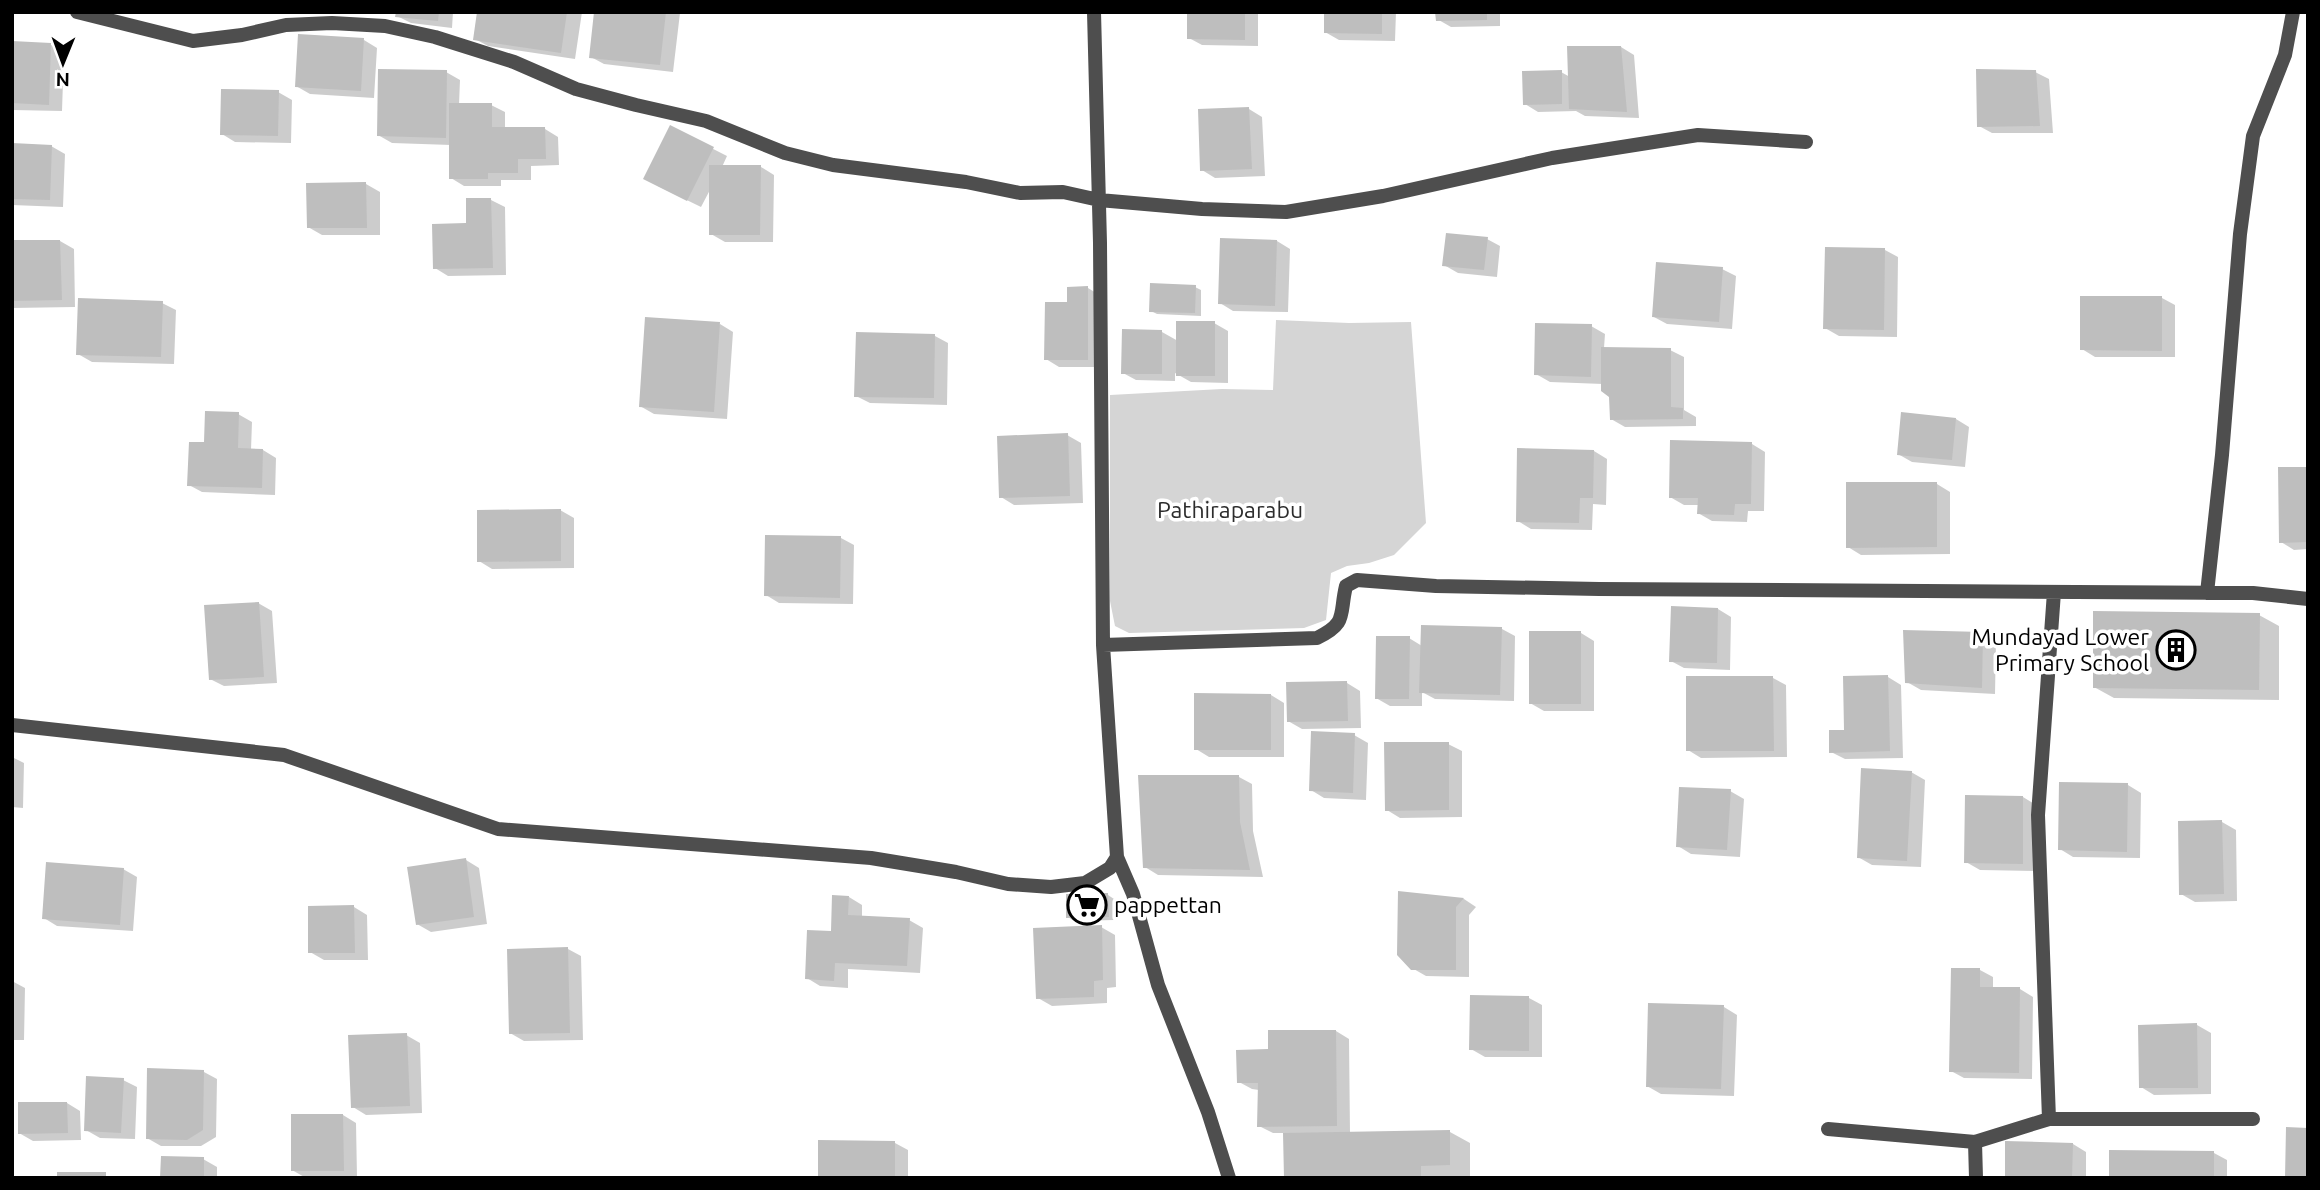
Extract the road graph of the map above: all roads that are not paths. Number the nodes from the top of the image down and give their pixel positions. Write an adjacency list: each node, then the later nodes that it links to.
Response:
1 (77, 12): 4 (street)
2 (1094, 12): 6 (street)
3 (2293, 12): 8 (street)
4 (386, 19): 6 (street)
5 (1806, 142): 6 (street)
6 (1099, 200): 10 (street)
7 (2054, 592): 8 (street); 10 (street); 13 (street)
8 (2207, 593): 9 (street)
9 (2308, 599)
10 (1103, 645): 12 (street)
11 (12, 724): 12 (street)
12 (1117, 857): 17 (street)
13 (2049, 1119): 14 (street); 16 (street)
14 (2253, 1119)
15 (1828, 1129): 16 (street)
16 (1975, 1142): 18 (street)
17 (1229, 1178)
18 (1976, 1178)

